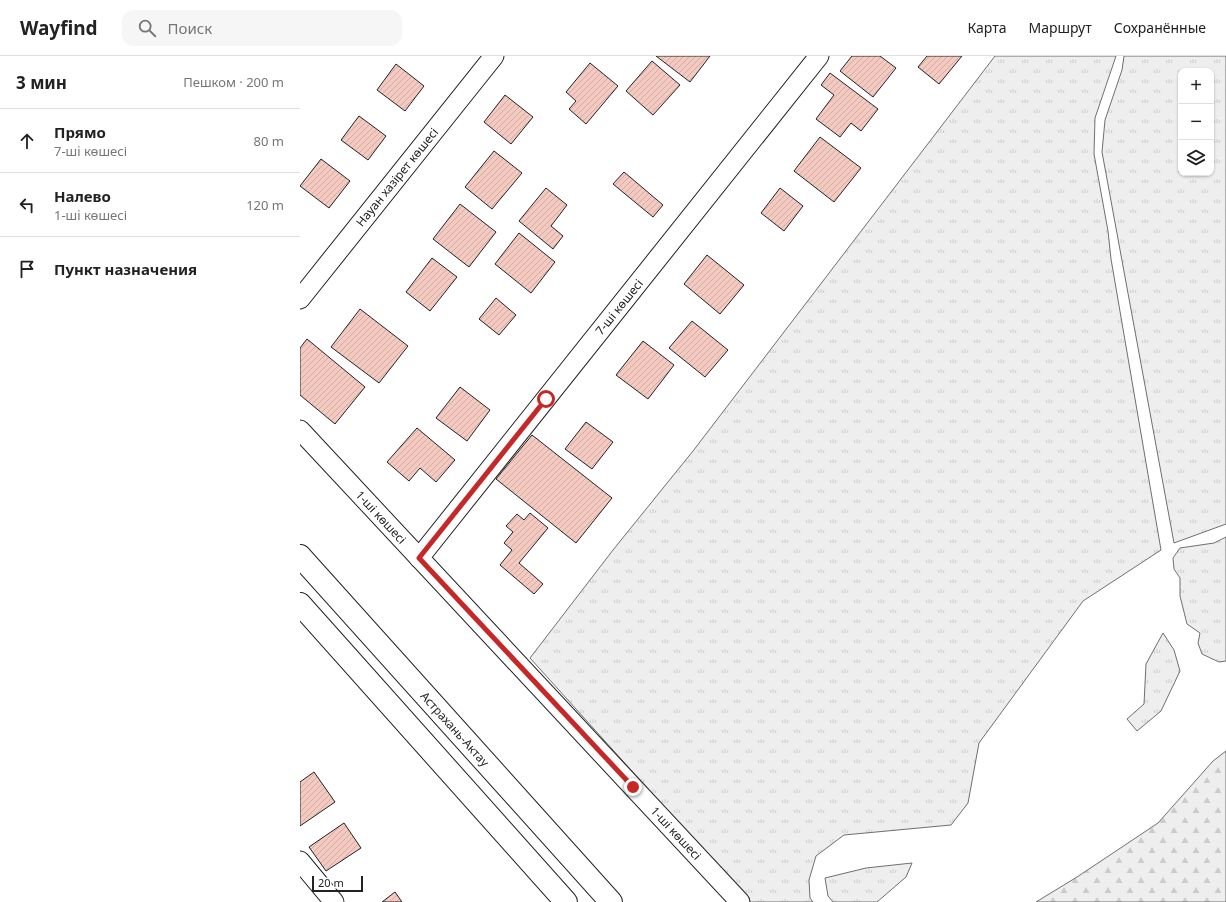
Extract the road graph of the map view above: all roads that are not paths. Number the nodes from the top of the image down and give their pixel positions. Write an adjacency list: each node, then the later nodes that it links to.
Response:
1 (494, 56): 3 (street, Науан хазірет көшесі)
2 (819, 56): 6 (street, 7-шi көшесі)
3 (300, 298)
4 (300, 430): 6 (street, 1-шi көшесі)
5 (300, 556): 11 (highway, Астрахань-Актау)
6 (419, 558): 12 (street, 1-шi көшесі)
7 (300, 604): 10 (highway)
8 (300, 861): 9 (street)
9 (334, 902)
10 (566, 902)
11 (611, 902)
12 (740, 902)

